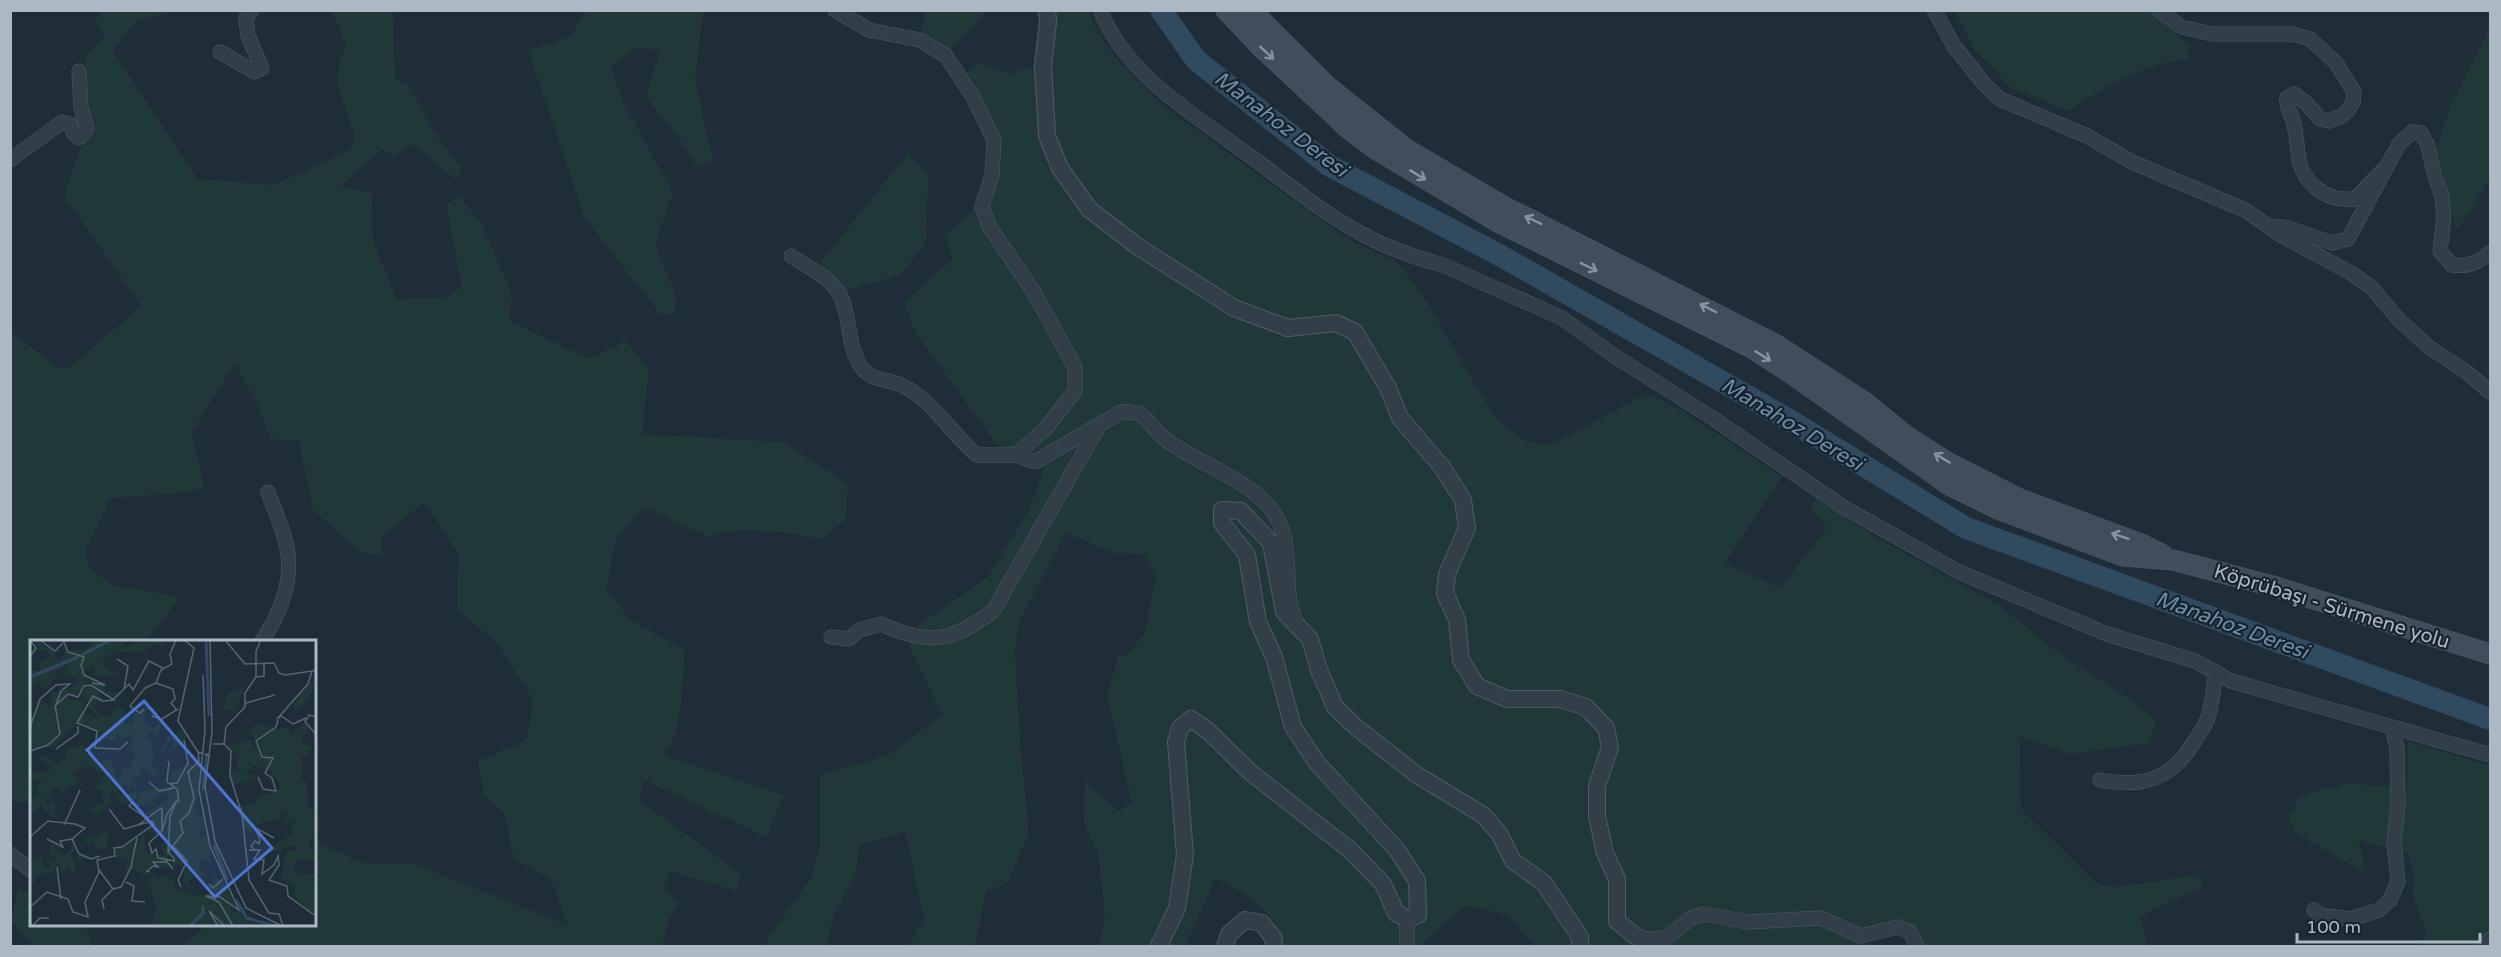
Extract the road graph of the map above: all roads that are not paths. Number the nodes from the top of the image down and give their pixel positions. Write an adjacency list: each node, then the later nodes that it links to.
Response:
1 (252, 10): 9 (street)
2 (835, 10): 18 (street)
3 (1047, 10): 34 (street)
4 (1100, 10): 25 (street)
5 (1226, 10): 20 (main road, one-way to 20)
6 (1251, 10): 20 (main road, one-way to 6)
7 (1934, 10): 13 (street)
8 (2158, 10): 12 (street)
9 (219, 52)
10 (79, 71): 11 (street)
11 (10, 160)
12 (2386, 167): 13 (street); 14 (street)
13 (2268, 225): 16 (street)
14 (2490, 252)
15 (791, 256): 18 (street)
16 (2490, 392)
17 (1100, 424): 18 (street); 21 (street); 22 (street)
18 (1016, 455)
19 (268, 492): 23 (street)
20 (2173, 560): 24 (main road, Köprübaşı - Sürmene yolu)
21 (1298, 627): 32 (street); 39 (street)
22 (831, 637)
23 (262, 640)
24 (2490, 654)
25 (2216, 672): 26 (street); 28 (street)
26 (2392, 728): 27 (street); 31 (street)
27 (2490, 756)
28 (2100, 780)
29 (10, 854): 30 (street)
30 (30, 869)
31 (2314, 910)
32 (1407, 919): 35 (street); 38 (street)
33 (2490, 939): 42 (street)
34 (1643, 940): 40 (street); 41 (street)
35 (1159, 946)
36 (1225, 946): 37 (street)
37 (1273, 946)
38 (1407, 946)
39 (1580, 946)
40 (1660, 946)
41 (1917, 946)
42 (2483, 946)

